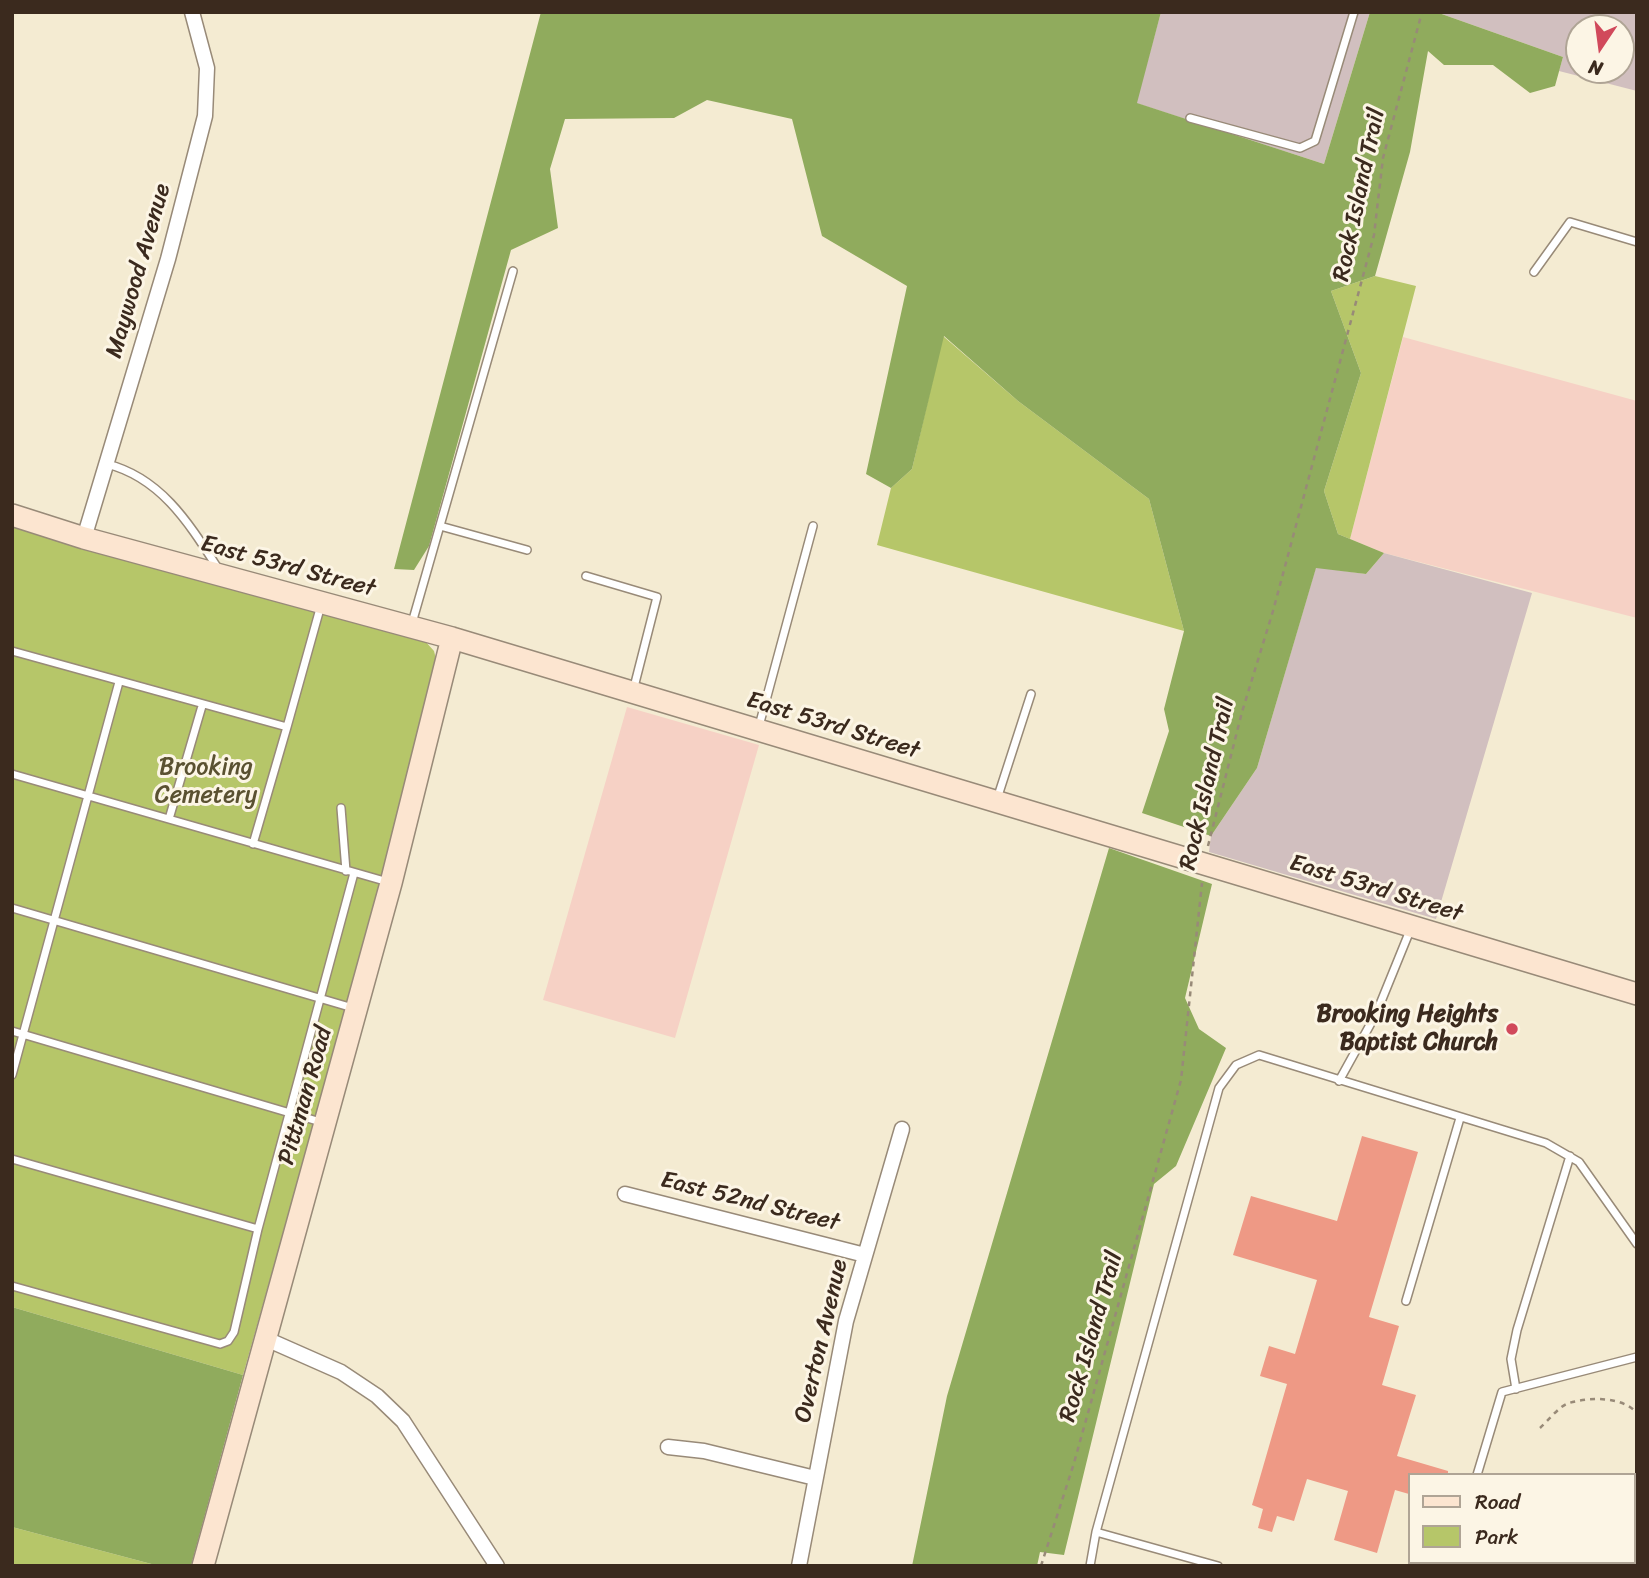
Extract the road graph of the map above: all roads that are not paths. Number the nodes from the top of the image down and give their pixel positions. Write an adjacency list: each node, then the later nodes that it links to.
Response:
1 (192, 12): 7 (street, Maywood Avenue)
2 (1353, 12): 3 (lane)
3 (1190, 118)
4 (1637, 242): 6 (lane)
5 (513, 271): 9 (lane)
6 (1534, 271)
7 (106, 464): 11 (street, Maywood Avenue); 14 (lane)
8 (12, 515): 11 (street, East 53rd Street)
9 (440, 526): 12 (lane); 16 (lane)
10 (813, 526): 24 (lane)
11 (84, 538): 14 (street, East 53rd Street)
12 (527, 550)
13 (586, 576): 20 (lane)
14 (223, 577): 15 (street, East 53rd Street)
15 (322, 604): 16 (street, East 53rd Street); 23 (lane)
16 (411, 627): 17 (street, East 53rd Street)
17 (453, 638): 20 (street, East 53rd Street); 32 (street, Pittman Road)
18 (12, 651): 19 (lane)
19 (119, 682): 22 (lane); 26 (lane)
20 (633, 692): 24 (street, East 53rd Street)
21 (1031, 694): 27 (lane)
22 (202, 706): 23 (lane); 29 (lane)
23 (287, 727): 30 (lane)
24 (758, 730): 27 (street, East 53rd Street)
25 (12, 774): 26 (lane)
26 (88, 796): 29 (lane); 34 (lane)
27 (996, 803): 35 (street, East 53rd Street)
28 (341, 808): 31 (lane)
29 (169, 819): 30 (lane)
30 (253, 844): 31 (lane)
31 (350, 872): 32 (lane); 37 (lane)
32 (391, 883): 38 (street, Pittman Road)
33 (12, 908): 34 (lane)
34 (54, 920): 37 (lane); 40 (lane)
35 (1412, 927): 36 (street, East 53rd Street); 42 (lane)
36 (1637, 994)
37 (320, 999): 38 (lane); 43 (lane)
38 (357, 1009): 45 (street, Pittman Road)
39 (12, 1031): 40 (lane)
40 (23, 1034): 41 (lane); 43 (lane)
41 (12, 1076)
42 (1339, 1081): 44 (lane); 61 (lane)
43 (287, 1112): 45 (lane); 50 (lane)
44 (1460, 1118): 47 (lane); 54 (lane)
45 (326, 1124): 55 (street, Pittman Road)
46 (902, 1129): 52 (street, Overton Avenue)
47 (1570, 1156): 51 (lane); 57 (lane)
48 (12, 1159): 50 (lane)
49 (625, 1194): 52 (street, East 52nd Street)
50 (258, 1228): 53 (lane)
51 (1637, 1244)
52 (864, 1255): 60 (street, Overton Avenue)
53 (12, 1286)
54 (1406, 1301)
55 (264, 1338): 62 (street, Pittman Road); 63 (street)
56 (1637, 1357): 57 (lane)
57 (1516, 1388): 59 (lane)
58 (668, 1447): 60 (street)
59 (1478, 1473)
60 (815, 1478): 64 (street, Overton Avenue)
61 (1096, 1532): 65 (lane); 66 (lane)
62 (203, 1566)
63 (497, 1566)
64 (799, 1566)
65 (1090, 1566)
66 (1218, 1566)

